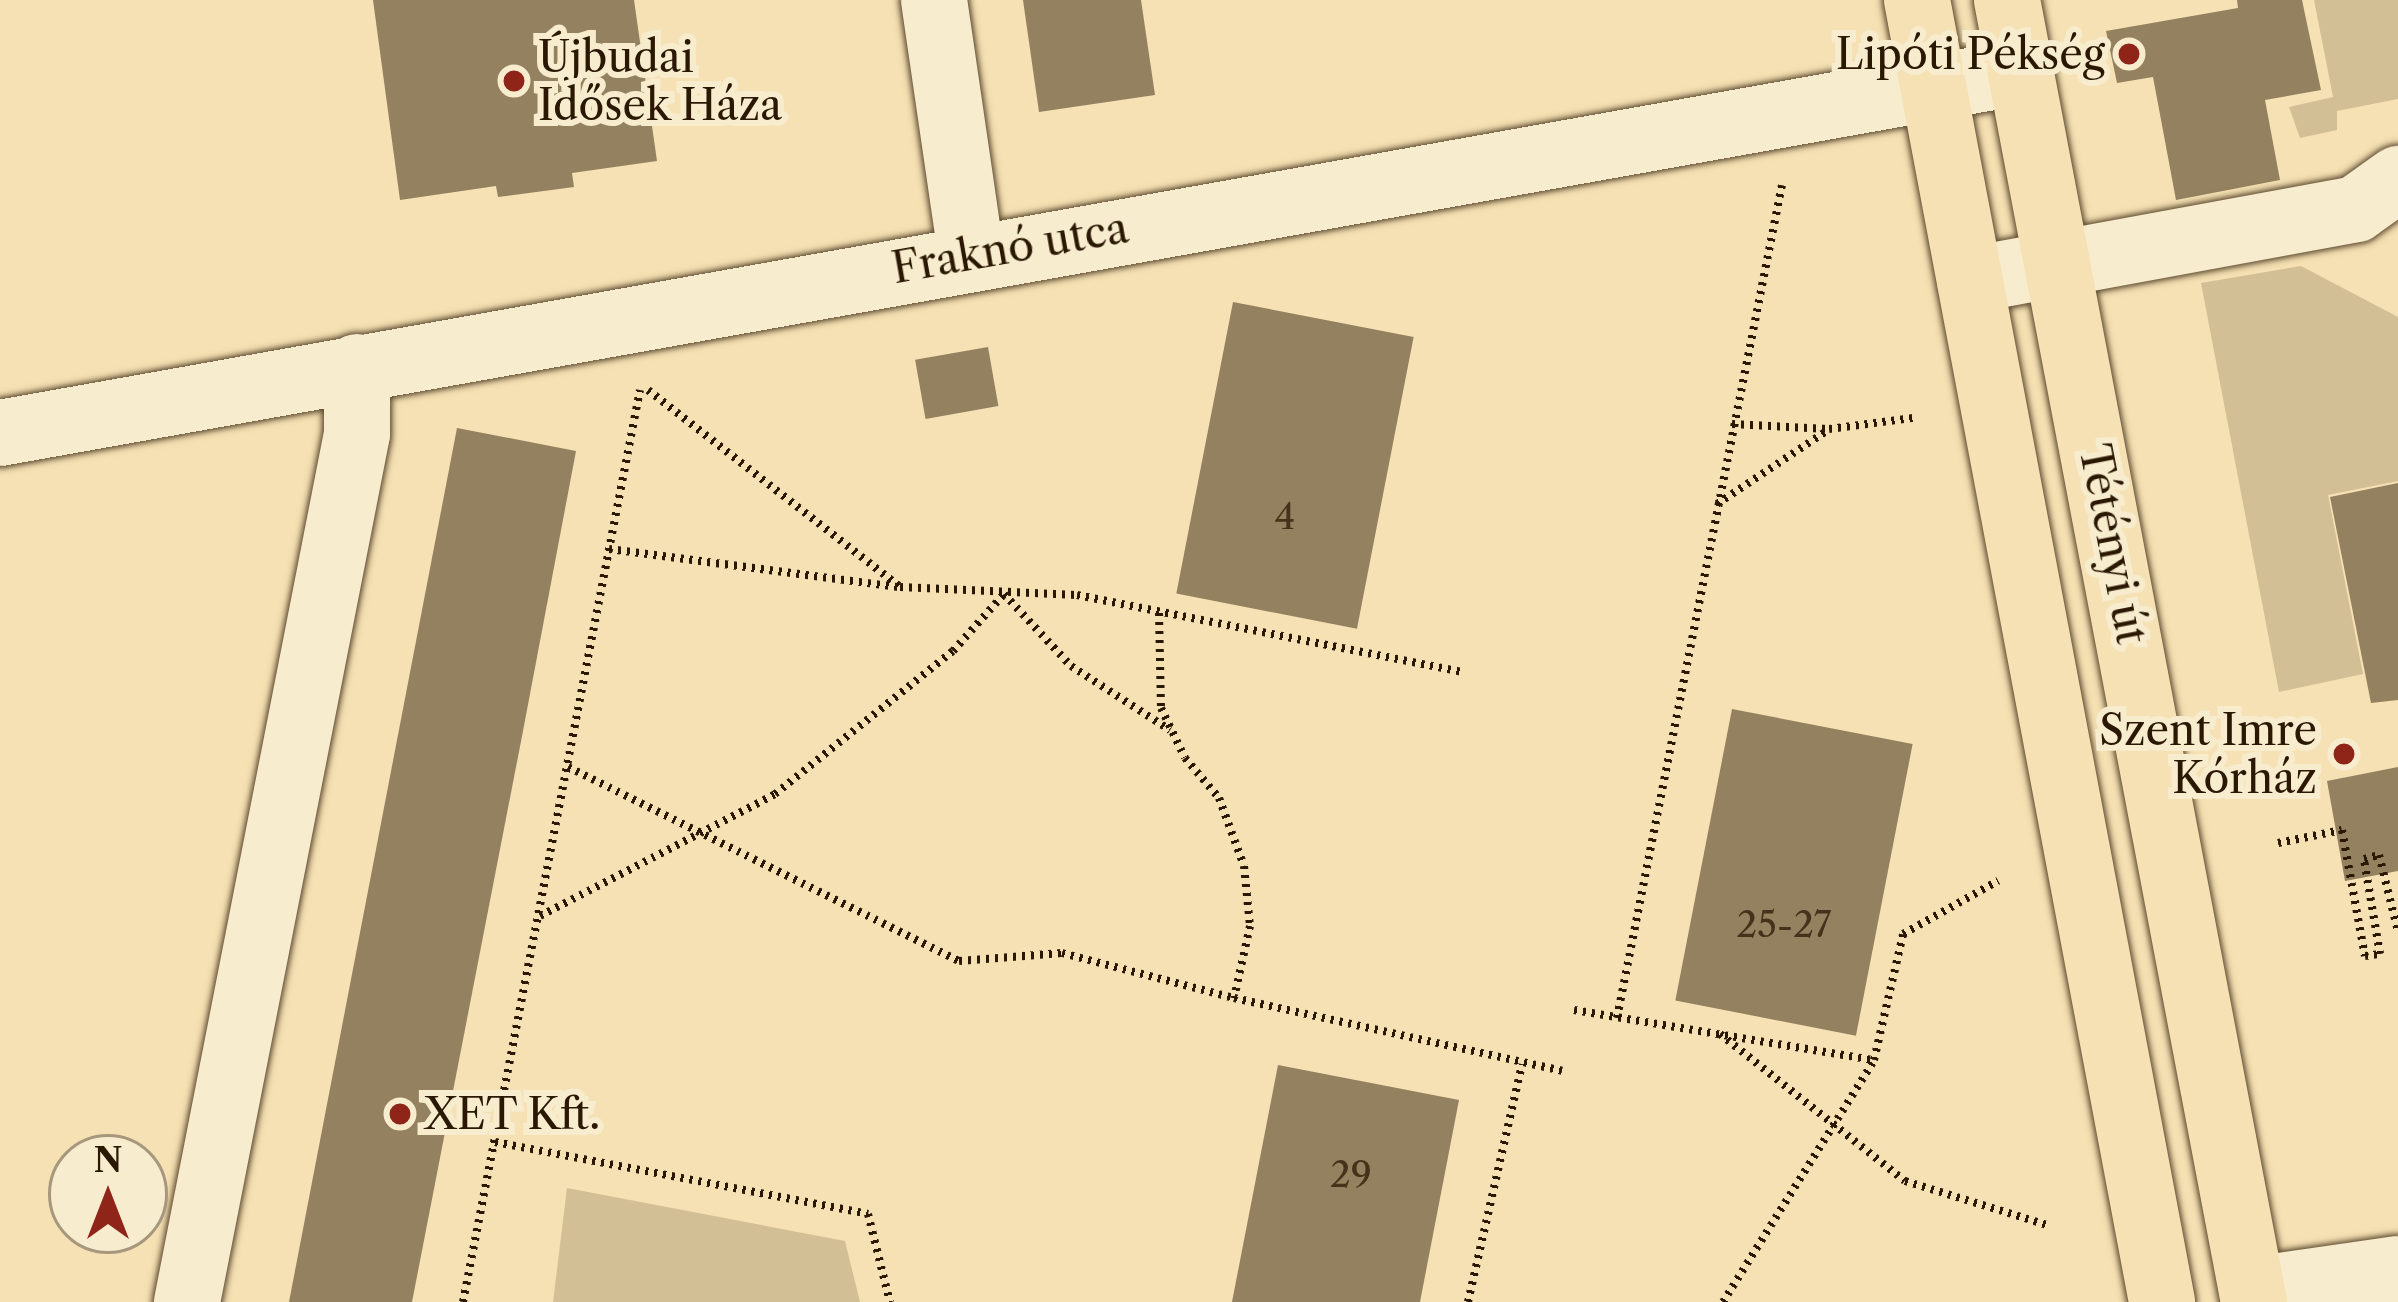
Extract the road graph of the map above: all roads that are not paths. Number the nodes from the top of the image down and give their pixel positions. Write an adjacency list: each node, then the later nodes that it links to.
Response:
1 (934, 0): 7 (street)
2 (1917, 0): 5 (main road)
3 (2007, 0): 4 (main road, Tétényi út)
4 (2021, 72): 5 (street, Fraknó utca); 8 (main road, Tétényi út)
5 (1935, 89): 7 (street, Fraknó utca); 9 (main road)
6 (2398, 179): 8 (street)
7 (971, 254): 10 (street, Fraknó utca)
8 (2057, 262): 9 (street); 13 (main road, Tétényi út)
9 (1970, 280): 15 (main road)
10 (358, 367): 11 (street, Fraknó utca); 14 (street)
11 (1, 422)
12 (2398, 1269): 13 (street)
13 (2253, 1296)
14 (187, 1302)
15 (2162, 1302)

